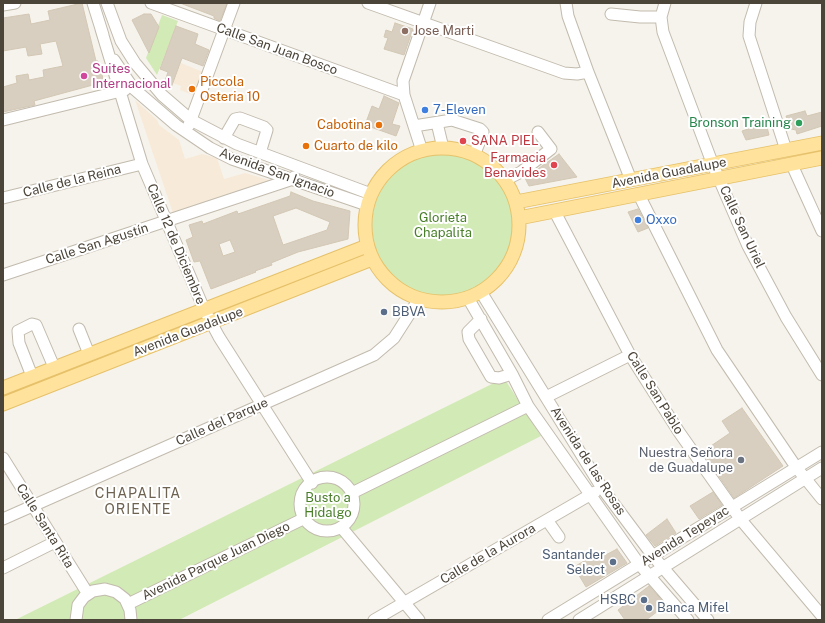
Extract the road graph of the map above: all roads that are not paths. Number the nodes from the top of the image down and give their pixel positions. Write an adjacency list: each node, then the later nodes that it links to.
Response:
1 (16, 3): 11 (street)
2 (93, 3): 15 (street, Avenida San Ignacio)
3 (107, 3): 22 (street, Avenida San Ignacio)
4 (150, 3): 16 (street, Calle San Juan Bosco)
5 (234, 3): 16 (street)
6 (368, 3): 14 (street)
7 (430, 3): 14 (street)
8 (566, 3): 17 (street)
9 (665, 3): 13 (street, Calle San Uriel)
10 (756, 3): 30 (street)
11 (3, 5)
12 (611, 14): 13 (street)
13 (661, 17): 36 (street, Calle San Uriel)
14 (423, 23): 17 (street); 20 (street)
15 (101, 29): 18 (street, Avenida San Ignacio); 19 (street, Calle 12 de Diciembre)
16 (224, 30): 20 (street, Calle San Juan Bosco); 22 (street)
17 (588, 72): 42 (street)
18 (133, 88): 19 (street); 26 (street, Avenida San Ignacio)
19 (119, 92): 21 (street); 35 (street, Calle 12 de Diciembre)
20 (404, 94): 24 (street)
21 (3, 120)
22 (191, 120): 26 (street); 27 (street, Avenida San Ignacio)
23 (436, 123): 24 (street); 29 (street); 33 (street)
24 (414, 126): 31 (street)
25 (538, 132): 41 (street)
26 (186, 133): 39 (street, Avenida San Ignacio)
27 (224, 138): 32 (street, Avenida San Ignacio); 32 (street)
28 (822, 143): 30 (main road, Avenida Guadalupe)
29 (443, 148): 31 (main road); 33 (main road)
30 (786, 150): 36 (main road, Avenida Guadalupe)
31 (422, 151): 45 (main road)
32 (260, 153): 38 (street, Avenida San Ignacio)
33 (474, 155): 41 (main road)
34 (822, 158): 37 (main road, Avenida Guadalupe)
35 (142, 164): 44 (street, Calle de la Reina); 49 (street, Calle 12 de Diciembre)
36 (713, 164): 40 (street, Calle San Uriel); 42 (main road, Avenida Guadalupe)
37 (792, 165): 40 (main road, Avenida Guadalupe); 50 (street)
38 (297, 167): 39 (street); 45 (street, Avenida San Ignacio)
39 (293, 179): 45 (street, Avenida San Ignacio); 49 (street, Calle San Agustín)
40 (720, 179): 43 (main road, Avenida Guadalupe); 65 (street, Calle San Uriel)
41 (505, 180): 46 (main road)
42 (631, 180): 46 (main road, Avenida Guadalupe)
43 (639, 195): 47 (main road, Avenida Guadalupe); 74 (street)
44 (3, 198)
45 (369, 200): 51 (main road)
46 (516, 202): 48 (main road)
47 (555, 212): 48 (main road, Avenida Guadalupe); 62 (street, Calle San Pablo)
48 (519, 218): 54 (main road)
49 (165, 221): 53 (street, Calle San Agustín); 57 (street, Calle 12 de Diciembre)
50 (822, 231)
51 (367, 246): 52 (main road); 57 (main road, Avenida Guadalupe)
52 (372, 259): 56 (main road); 59 (main road, Avenida Guadalupe)
53 (3, 275)
54 (481, 292): 55 (main road); 68 (street, Avenida de las Rosas)
55 (468, 298): 56 (main road); 58 (street, Avenida de las Rosas)
56 (419, 299): 70 (street, Calle del Parque)
57 (204, 309): 59 (street, Calle 12 de Diciembre); 61 (main road, Avenida Guadalupe)
58 (481, 319): 64 (street, Avenida de las Rosas); 64 (street)
59 (212, 323): 69 (main road, Avenida Guadalupe); 70 (street, Calle 12 de Diciembre)
60 (79, 329): 61 (street)
61 (89, 354): 63 (main road, Avenida Guadalupe)
62 (630, 355): 68 (street); 83 (street, Calle San Pablo)
63 (54, 367): 66 (main road, Avenida Guadalupe); 66 (street)
64 (512, 374): 71 (street, Avenida de las Rosas)
65 (822, 375)
66 (32, 376): 67 (main road, Avenida Guadalupe)
67 (3, 388)
68 (546, 397): 71 (street); 78 (street, Avenida de las Rosas)
69 (3, 404)
70 (262, 404): 77 (street, Calle 12 de Diciembre); 82 (street, Calle del Parque)
71 (528, 406): 79 (street); 80 (street, Avenida de las Rosas)
72 (822, 452): 74 (street, Avenida Tepeyac)
73 (3, 458): 82 (street, Calle Santa Rita)
74 (796, 467): 76 (street); 83 (street, Avenida Tepeyac)
75 (822, 468): 76 (street, Avenida Tepeyac)
76 (805, 478): 81 (street); 87 (street, Avenida Tepeyac)
77 (312, 483): 79 (street); 84 (street)
78 (602, 488): 80 (street, Calle de la Aurora); 91 (street, Avenida de las Rosas)
79 (352, 493): 88 (street)
80 (590, 495): 86 (street, Calle de la Aurora); 92 (street, Avenida de las Rosas)
81 (822, 499)
82 (32, 506): 85 (street, Calle del Parque); 90 (street, Calle Santa Rita)
83 (732, 507): 87 (street, Calle San Pablo); 91 (street, Avenida Tepeyac)
84 (304, 518): 88 (street); 98 (street, Avenida Parque Juan Diego)
85 (3, 519)
86 (547, 520): 89 (street); 97 (street, Calle de la Aurora)
87 (741, 520): 94 (street, Avenida Tepeyac); 99 (street, Calle San Pablo)
88 (341, 527): 97 (street)
89 (558, 538)
90 (55, 542): 93 (street); 96 (street, Calle Santa Rita)
91 (652, 556): 92 (street, Avenida Tepeyac); 94 (street, Avenida de las Rosas)
92 (639, 564): 95 (street, Avenida de las Rosas); 104 (street, Avenida Tepeyac)
93 (3, 568)
94 (663, 568): 95 (street, Avenida Tepeyac); 107 (street, Avenida de las Rosas)
95 (649, 576): 105 (street, Avenida Tepeyac); 106 (street, Avenida de las Rosas)
96 (88, 594): 98 (street); 100 (street)
97 (404, 603): 102 (street, Calle de la Aurora); 103 (street)
98 (128, 604): 101 (street)
99 (822, 616)
100 (76, 620)
101 (131, 620)
102 (374, 620)
103 (419, 620)
104 (548, 620)
105 (578, 620)
106 (688, 620)
107 (708, 620)

